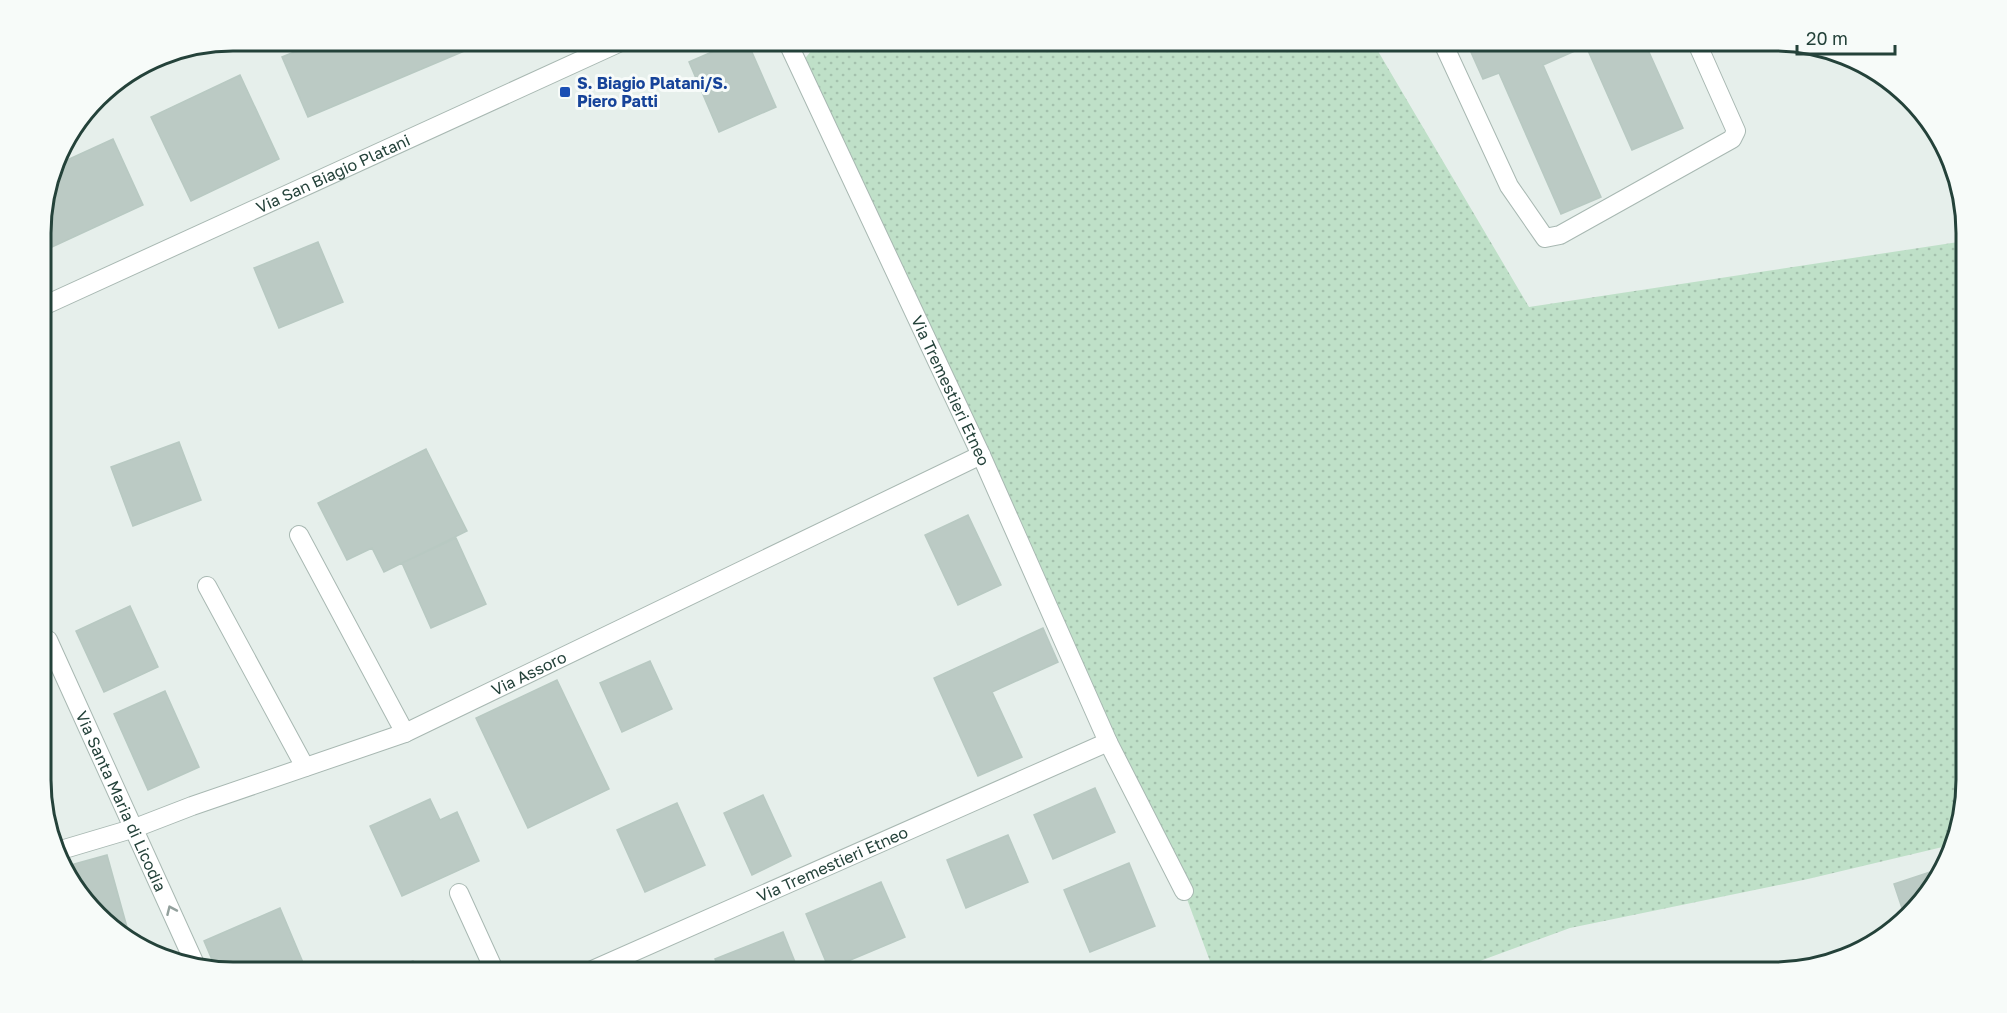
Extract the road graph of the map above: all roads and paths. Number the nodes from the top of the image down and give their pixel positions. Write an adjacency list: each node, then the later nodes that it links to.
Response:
1 (599, 51): 5 (street, Via San Biagio Platani)
2 (792, 51): 6 (street, Via Tremestieri Etneo)
3 (1447, 51): 4 (street)
4 (1701, 51)
5 (51, 302)
6 (981, 455): 10 (street, Via Assoro); 11 (street, Via Tremestieri Etneo)
7 (299, 535): 10 (street)
8 (207, 586): 12 (street)
9 (51, 646): 13 (street, Via Santa Maria di Licodia)
10 (405, 733): 12 (street, Via Assoro)
11 (1108, 742): 15 (street, Via Tremestieri Etneo); 19 (street, Via Tremestieri Etneo)
12 (305, 767): 13 (street, Via Assoro)
13 (135, 828): 14 (street, Via Assoro); 17 (street, Via Santa Maria di Licodia, one-way to 13)
14 (65, 849)
15 (1184, 891)
16 (459, 892): 18 (street)
17 (192, 956)
18 (490, 962)
19 (611, 962)

